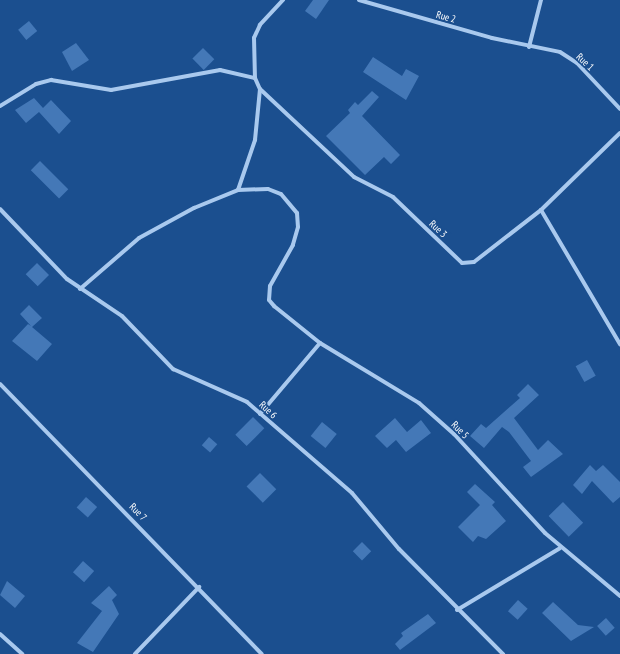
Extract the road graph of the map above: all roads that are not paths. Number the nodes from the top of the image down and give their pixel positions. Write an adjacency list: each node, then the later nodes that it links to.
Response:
1 (282, 0): 5 (street, Rue 3)
2 (359, 0): 4 (street, Rue 2)
3 (541, 0): 4 (street)
4 (529, 47): 8 (street, Rue 1)
5 (256, 78): 6 (street, Rue 3); 7 (street)
6 (260, 89): 10 (street); 12 (street, Rue 3)
7 (0, 106)
8 (620, 109)
9 (620, 133): 12 (street)
10 (238, 190): 13 (street); 14 (street, Rue 5)
11 (0, 209): 13 (street, Rue 6)
12 (541, 210): 15 (street)
13 (80, 288): 17 (street, Rue 6)
14 (320, 343): 17 (street); 18 (street, Rue 5)
15 (620, 344)
16 (0, 384): 19 (street, Rue 7)
17 (260, 414): 21 (street, Rue 6)
18 (560, 548): 20 (street, Rue 5); 21 (street)
19 (199, 587): 24 (street); 25 (street, Rue 7)
20 (620, 596)
21 (457, 610): 26 (street, Rue 6)
22 (0, 634): 23 (street)
23 (22, 654)
24 (135, 654)
25 (262, 654)
26 (503, 654)

